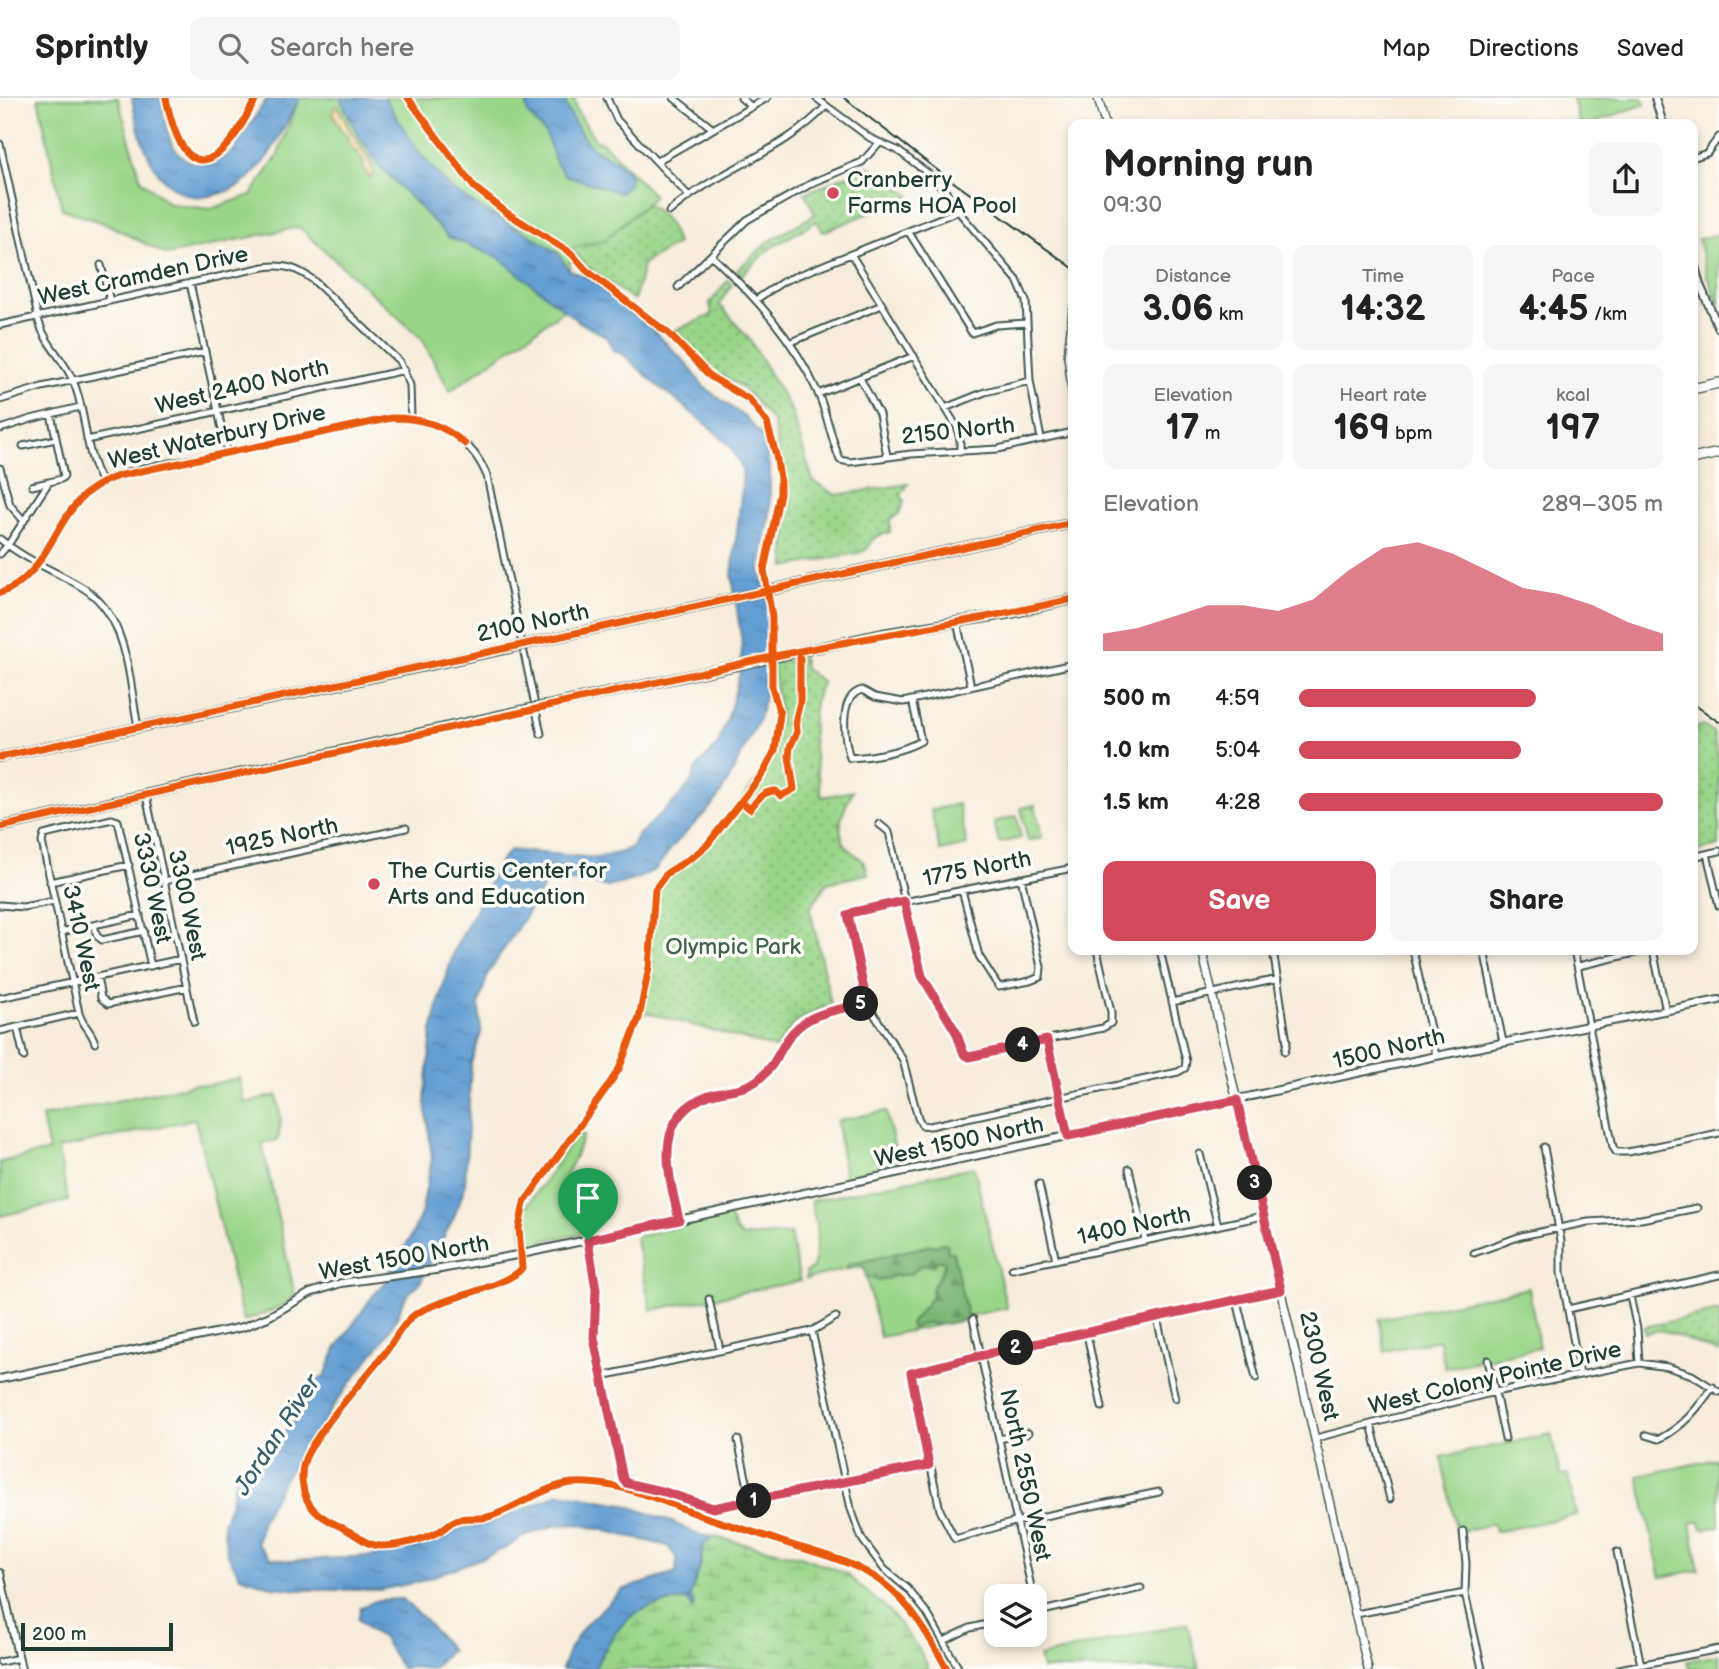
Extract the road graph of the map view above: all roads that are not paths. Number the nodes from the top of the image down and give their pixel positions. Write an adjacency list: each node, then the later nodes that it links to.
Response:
1 (607, 98): 17 (street)
2 (674, 98): 12 (street)
3 (741, 98): 9 (street)
4 (767, 98): 9 (street)
5 (816, 98): 8 (street)
6 (1098, 98): 10 (main road)
7 (1655, 98): 11 (street)
8 (825, 106): 14 (street); 18 (street)
9 (752, 107): 12 (street)
10 (1104, 119)
11 (1661, 119)
12 (713, 129): 17 (street)
13 (1719, 137): 16 (street)
14 (878, 143): 19 (street); 23 (street)
15 (0, 144): 31 (street)
16 (1698, 156)
17 (657, 161): 18 (street)
18 (688, 195): 20 (street)
19 (957, 211): 21 (street); 32 (street)
20 (669, 212)
21 (908, 231): 22 (street); 32 (street)
22 (851, 254): 28 (street); 30 (street)
23 (711, 255): 27 (street); 28 (street)
24 (101, 265): 29 (street)
25 (1698, 278): 34 (street)
26 (190, 283): 29 (street, West Cramden Drive); 36 (street); 38 (street, West Cramden Drive)
27 (678, 287)
28 (757, 299): 35 (street)
29 (110, 301): 31 (street, West Cramden Drive)
30 (882, 305): 35 (street); 37 (street)
31 (38, 317): 33 (street, West Cramden Drive); 40 (street)
32 (1027, 323): 41 (street)
33 (0, 325)
34 (1719, 329)
35 (791, 342): 44 (street)
36 (205, 352): 40 (street); 48 (street)
37 (914, 356): 39 (street); 47 (street)
38 (405, 369): 48 (street, West 2400 North); 50 (street)
39 (860, 378): 44 (street); 60 (street)
40 (74, 381): 45 (street); 46 (street)
41 (1031, 381): 47 (street); 54 (street)
42 (1719, 383): 43 (highway)
43 (1698, 388)
44 (818, 394): 60 (street, 2150 North)
45 (0, 400)
46 (80, 407): 49 (street); 55 (street)
47 (945, 408): 57 (street)
48 (218, 411): 55 (street, West 2400 North); 58 (street)
49 (51, 414): 51 (street); 53 (street)
50 (411, 419): 58 (street, West Waterbury Drive); 79 (street, West Waterbury Drive)
51 (0, 429)
52 (1068, 433): 54 (street, 2150 North)
53 (56, 439): 56 (street); 63 (street)
54 (1041, 439): 57 (street, 2150 North)
55 (87, 440): 64 (street)
56 (23, 446)
57 (961, 452): 60 (street, 2150 North)
58 (227, 453): 64 (street, West Waterbury Drive)
59 (1719, 453): 61 (highway)
60 (887, 456)
61 (1698, 458)
62 (0, 468): 66 (street)
63 (49, 482): 65 (street); 66 (street)
64 (102, 482): 71 (street, West Waterbury Drive)
65 (32, 486)
66 (24, 521): 69 (street)
67 (1068, 522): 78 (highway, 2100 North, bridge)
68 (0, 539): 69 (street)
69 (8, 545): 70 (street); 71 (street)
70 (0, 554)
71 (37, 563): 72 (street, West Waterbury Drive); 78 (street)
72 (0, 593)
73 (1068, 600): 74 (highway)
74 (957, 622): 76 (street); 81 (highway, bridge)
75 (1068, 665): 76 (street)
76 (971, 686): 77 (street)
77 (912, 700): 77 (street)
78 (138, 727): 80 (highway, 2100 North)
79 (541, 734)
80 (0, 757)
81 (146, 795): 83 (highway); 92 (street, 3300 West)
82 (879, 824): 96 (street)
83 (0, 827)
84 (406, 828): 92 (street, 1925 North)
85 (43, 836): 89 (street, 3330 West); 93 (street, 3410 West)
86 (1719, 851): 87 (street)
87 (1707, 854): 88 (street); 98 (street)
88 (1698, 856)
89 (129, 865): 93 (street); 99 (street, 3330 West)
90 (1068, 869): 91 (street, 1775 North)
91 (1021, 878): 94 (street, 1775 North); 94 (street)
92 (164, 881): 112 (street, 3300 West)
93 (50, 882): 95 (street, 3410 West)
94 (962, 890): 96 (street, 1775 North)
95 (55, 901): 97 (street); 102 (street, 3410 West)
96 (904, 901): 123 (street, 1775 North); 130 (street)
97 (0, 905)
98 (1719, 905)
99 (140, 915): 100 (street); 101 (street, 3330 West)
100 (94, 925): 101 (street); 102 (street)
101 (144, 931): 114 (street, 3330 West)
102 (61, 932): 117 (street, 3410 West)
103 (1098, 955): 130 (street)
104 (1161, 955): 122 (street)
105 (1203, 955): 119 (main road, 2300 West)
106 (1274, 955): 116 (street)
107 (1414, 955): 134 (street)
108 (1485, 955): 131 (street)
109 (1575, 955): 113 (street)
110 (1626, 955): 113 (street)
111 (1651, 955): 124 (street)
112 (181, 959): 114 (street); 118 (street, 3300 West)
113 (1578, 965): 127 (street)
114 (151, 966): 115 (street)
115 (97, 977): 117 (street); 118 (street)
116 (1278, 979): 119 (street); 133 (street)
117 (72, 983): 120 (street); 125 (street, 3410 West)
118 (187, 987): 126 (street, 3300 West)
119 (1212, 993): 122 (street); 137 (main road, 2300 West)
120 (0, 998)
121 (1719, 1000): 124 (street, 1500 North)
122 (1172, 1002): 136 (street)
123 (867, 1003): 136 (street); 146 (street)
124 (1666, 1010): 127 (street, 1500 North)
125 (79, 1013): 128 (street); 132 (street, 3410 West)
126 (194, 1022)
127 (1591, 1026): 131 (street, 1500 North); 138 (street)
128 (17, 1027): 129 (street); 135 (street)
129 (0, 1031)
130 (1047, 1040): 136 (street)
131 (1503, 1042): 134 (street, 1500 North)
132 (95, 1043)
133 (1285, 1051)
134 (1436, 1056): 137 (street, 1500 North)
135 (24, 1057)
136 (1060, 1097): 139 (street)
137 (1237, 1100): 139 (street, 1500 North); 145 (main road, 2300 West)
138 (1719, 1133)
139 (1068, 1136): 146 (street, West 1500 North)
140 (1544, 1147): 148 (street)
141 (1200, 1154): 147 (street)
142 (1129, 1170): 150 (street)
143 (1039, 1184): 152 (street)
144 (1697, 1208): 148 (street)
145 (1263, 1216): 147 (street, 1400 North); 155 (main road, 2300 West)
146 (679, 1220): 149 (street, West 1500 North)
147 (1218, 1226): 150 (street, 1400 North)
148 (1559, 1228): 151 (street); 159 (street)
149 (588, 1240): 170 (street); 172 (street, West 1500 North)
150 (1145, 1240): 152 (street, 1400 North)
151 (1474, 1253)
152 (1056, 1260): 153 (street, 1400 North)
153 (1012, 1269)
154 (1719, 1275): 156 (street)
155 (1281, 1290): 158 (street); 181 (main road, 2300 West)
156 (1630, 1296): 159 (street); 168 (street)
157 (709, 1300): 165 (street)
158 (1237, 1301): 161 (street); 171 (street)
159 (1568, 1310): 169 (street)
160 (836, 1317): 163 (street)
161 (1157, 1318): 164 (street); 176 (street)
162 (973, 1320): 166 (street, North 2550 West)
163 (812, 1331): 165 (street); 186 (street)
164 (1087, 1334): 166 (street); 177 (street)
165 (720, 1350): 170 (street)
166 (981, 1356): 182 (street, North 2550 West); 185 (street)
167 (1488, 1360): 174 (street)
168 (1639, 1363): 169 (street, West Colony Pointe Drive); 173 (street, West Colony Pointe Drive)
169 (1580, 1376): 174 (street, West Colony Pointe Drive)
170 (602, 1377): 189 (street)
171 (1255, 1378)
172 (0, 1379)
173 (1713, 1387): 175 (street, West Colony Pointe Drive); 180 (street)
174 (1495, 1392): 178 (street, West Colony Pointe Drive); 183 (street)
175 (1719, 1392)
176 (1175, 1398)
177 (1102, 1407)
178 (1371, 1424): 181 (street, West Colony Pointe Drive); 188 (street)
179 (1028, 1433): 182 (street)
180 (1646, 1435)
181 (1316, 1438): 198 (main road, 2300 West)
182 (999, 1439): 190 (street, North 2550 West)
183 (1505, 1439)
184 (738, 1440): 189 (street)
185 (929, 1465): 186 (street); 190 (street)
186 (845, 1483): 189 (street); 200 (street)
187 (1159, 1492): 190 (street)
188 (1390, 1499)
189 (751, 1501)
190 (1017, 1522): 194 (street, North 2550 West)
191 (1463, 1531): 196 (street)
192 (1617, 1552): 204 (street)
193 (0, 1573): 202 (street)
194 (1031, 1584)
195 (1141, 1588): 197 (street)
196 (1465, 1593): 198 (street); 208 (street)
197 (1047, 1609)
198 (1356, 1614): 207 (main road, 2300 West)
199 (984, 1625): 200 (street)
200 (944, 1641): 206 (street)
201 (1719, 1649): 204 (street)
202 (19, 1658): 203 (street); 205 (street)
203 (0, 1662)
204 (1641, 1665): 209 (street)
205 (21, 1669)
206 (959, 1669)
207 (1368, 1669)
208 (1482, 1669)
209 (1619, 1669)

